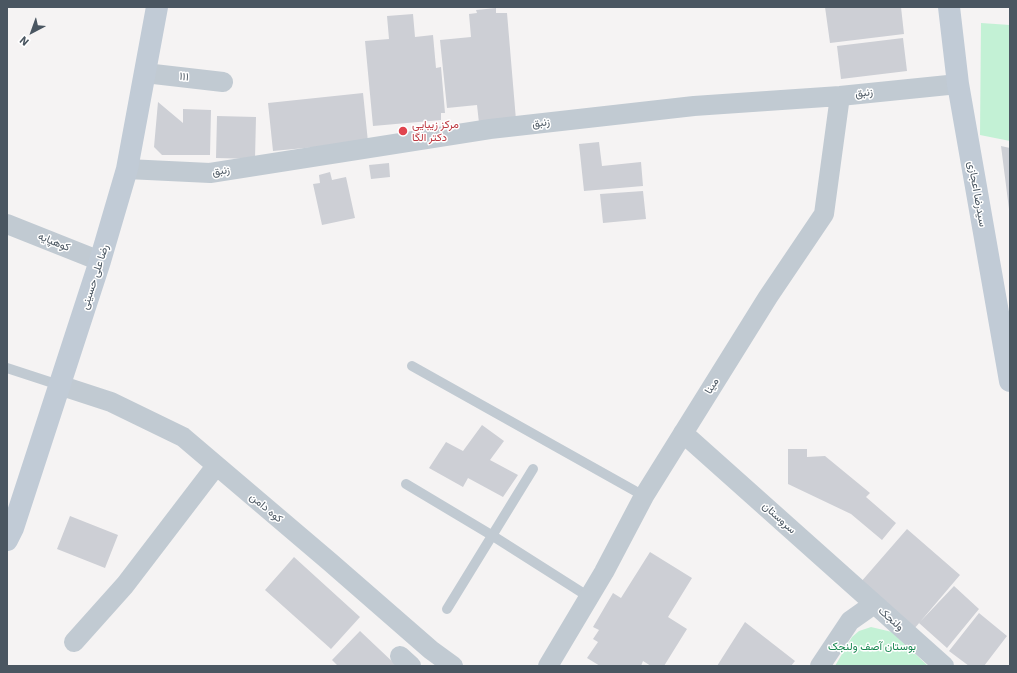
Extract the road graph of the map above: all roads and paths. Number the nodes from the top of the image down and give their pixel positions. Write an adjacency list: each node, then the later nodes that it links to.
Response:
1 (157, 7): 3 (street, رضا علی حسینی)
2 (949, 7): 5 (street, سیدرضا اعجازی)
3 (145, 73): 4 (street, ۱۱۱); 7 (street, رضا علی حسینی)
4 (224, 82)
5 (958, 84): 6 (street, زنبق); 12 (street, سیدرضا اعجازی)
6 (840, 96): 7 (street, زنبق); 14 (street, مینا)
7 (127, 168): 9 (street, رضا علی حسینی)
8 (7, 224): 9 (street, کوهپایه)
9 (100, 261): 13 (street, رضا علی حسینی)
10 (412, 366): 18 (lane)
11 (7, 368): 13 (lane)
12 (1010, 381)
13 (59, 385): 15 (street, کوه دامن); 20 (street, رضا علی حسینی)
14 (683, 433): 18 (street, مینا); 22 (street, سروستان)
15 (216, 466): 24 (street); 25 (street, کوه دامن)
16 (533, 469): 19 (lane)
17 (406, 484): 19 (lane)
18 (644, 496): 21 (street, مینا)
19 (493, 536): 21 (lane); 23 (lane)
20 (7, 540)
21 (589, 597): 26 (street, مینا)
22 (874, 604): 27 (street); 28 (street, ولنجک)
23 (448, 609)
24 (74, 642)
25 (453, 666)
26 (548, 666)
27 (820, 666)
28 (944, 666)

